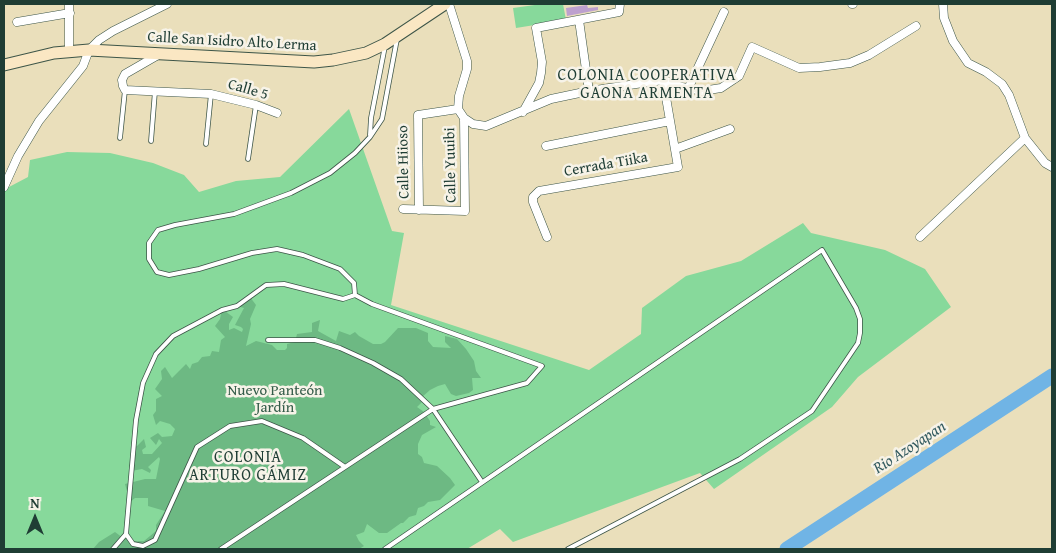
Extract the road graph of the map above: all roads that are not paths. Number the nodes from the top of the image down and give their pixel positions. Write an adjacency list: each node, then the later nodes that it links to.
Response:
1 (69, 4): 7 (street)
2 (167, 4): 13 (street)
3 (447, 4): 11 (street, Calle San Isidro Alto Lerma); 24 (street)
4 (943, 4): 32 (street)
5 (620, 8): 8 (street)
6 (724, 12): 18 (street)
7 (70, 13): 9 (street); 14 (street)
8 (579, 20): 21 (street); 25 (street)
9 (17, 22)
10 (916, 26): 18 (street)
11 (397, 37): 12 (street, Calle San Isidro Alto Lerma); 30 (lane)
12 (385, 44): 15 (street, Calle San Isidro Alto Lerma); 30 (lane)
13 (89, 50): 14 (street, Calle San Isidro Alto Lerma); 15 (street, Calle San Isidro Alto Lerma); 39 (street)
14 (69, 51): 16 (street, Calle San Isidro Alto Lerma)
15 (160, 54): 19 (street)
16 (4, 65)
17 (663, 80): 18 (street); 21 (street); 28 (street)
18 (688, 89)
19 (125, 90): 20 (street, Calle 5); 31 (lane)
20 (155, 91): 22 (street, Calle 5); 33 (lane)
21 (589, 91): 25 (street)
22 (211, 94): 23 (street, Calle 5); 34 (lane)
23 (256, 105): 26 (street, Calle 5); 37 (lane)
24 (458, 108): 27 (street); 41 (street, Calle Hiioso)
25 (523, 112): 27 (street)
26 (278, 113)
27 (464, 118): 41 (street, Calle Yuuibi)
28 (670, 122): 35 (street); 36 (street)
29 (730, 129): 36 (street)
30 (370, 137): 44 (lane)
31 (120, 138)
32 (1025, 138): 38 (street); 43 (street)
33 (150, 141)
34 (206, 144)
35 (546, 146)
36 (675, 149): 42 (street, Cerrada Tiika)
37 (248, 159)
38 (1052, 167)
39 (4, 187)
40 (403, 209): 41 (street)
41 (419, 210)
42 (547, 237)
43 (920, 237)
44 (355, 295): 46 (lane); 49 (lane)
45 (268, 340): 46 (lane)
46 (433, 409): 47 (lane); 48 (lane)
47 (345, 467): 49 (lane); 51 (lane)
48 (482, 482): 52 (lane); 53 (lane)
49 (126, 534): 50 (lane)
50 (113, 549)
51 (221, 549)
52 (385, 549)
53 (568, 549)

